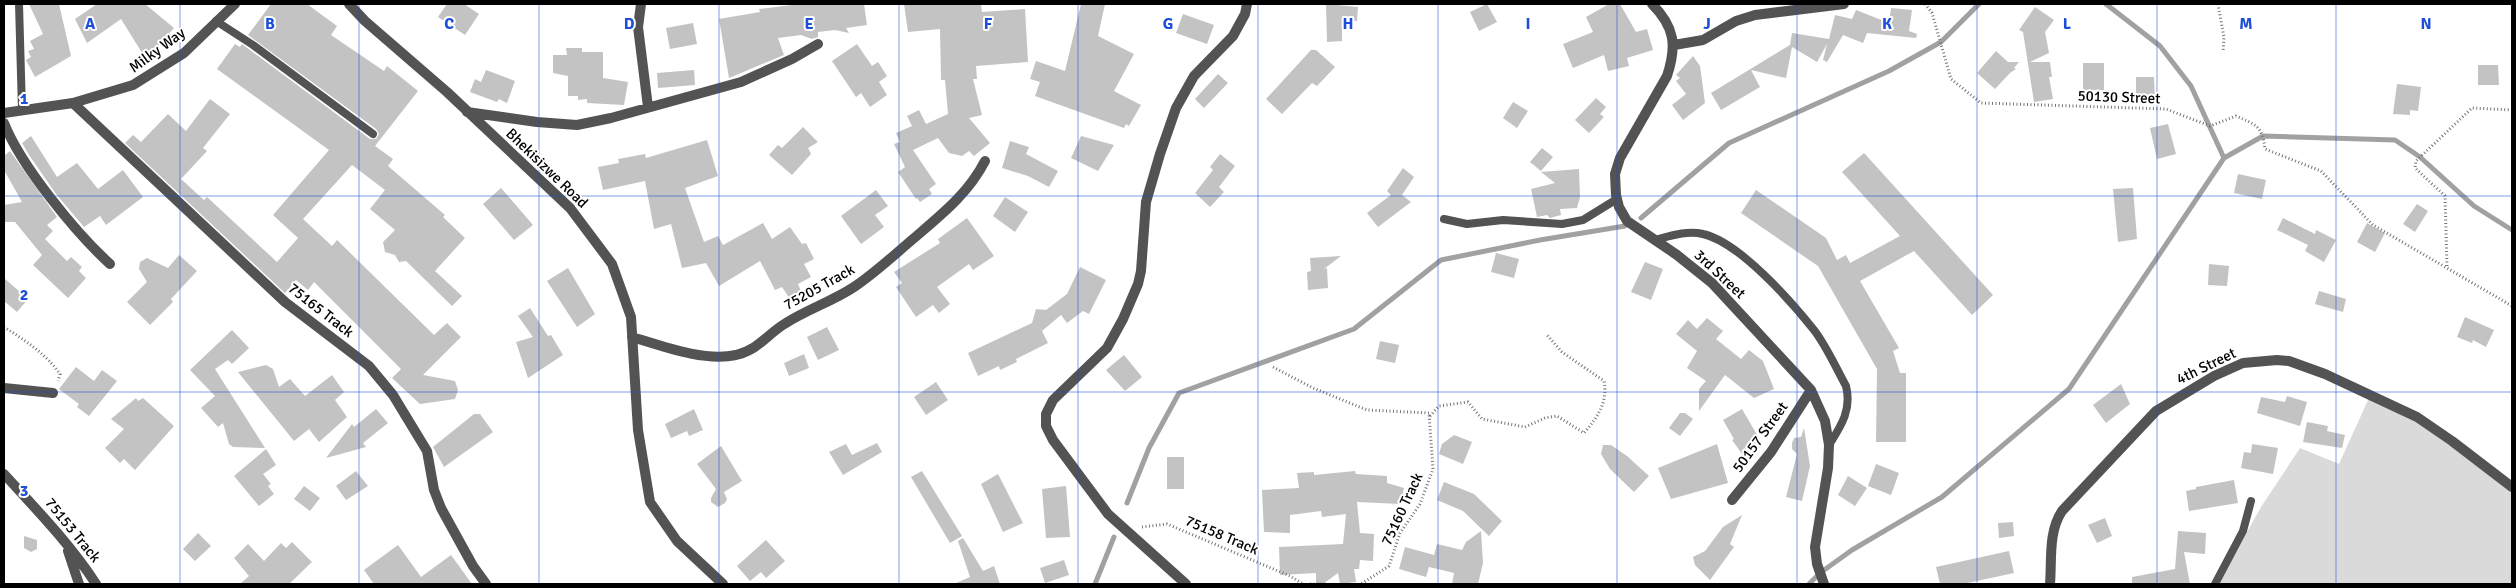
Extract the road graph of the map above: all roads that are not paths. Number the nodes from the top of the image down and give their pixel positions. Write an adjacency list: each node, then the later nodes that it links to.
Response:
1 (19, 4): 14 (lane)
2 (227, 4): 9 (street, Milky Way)
3 (235, 4): 9 (street, Milky Way)
4 (349, 4): 15 (street, Bhekisizwe Road)
5 (641, 4): 13 (street)
6 (1247, 4): 38 (street)
7 (1652, 4): 11 (street)
8 (1844, 4): 11 (street)
9 (219, 18): 12 (street, Milky Way); 18 (lane)
10 (818, 44): 13 (street)
11 (1674, 45): 20 (street, 3rd Street)
12 (73, 103): 14 (street, Milky Way); 36 (street, 75165 Track)
13 (648, 107): 15 (street)
14 (22, 110): 16 (street, Milky Way)
15 (467, 112): 24 (street, Bhekisizwe Road)
16 (4, 113)
17 (4, 123): 23 (street)
18 (373, 134)
19 (985, 161): 24 (street, 75205 Track)
20 (1617, 199): 21 (lane); 22 (street, 3rd Street)
21 (1444, 219)
22 (1655, 240): 26 (street, 3rd Street); 28 (lane)
23 (110, 264)
24 (632, 337): 37 (street, Bhekisizwe Road)
25 (4, 388): 27 (street)
26 (1810, 390): 28 (street, 3rd Street); 31 (street, 50157 Street)
27 (53, 393)
28 (1829, 445): 39 (street, 3rd Street)
29 (4, 474): 33 (street, 75153 Track)
30 (2512, 487): 40 (street, 4th Street)
31 (1732, 500)
32 (2251, 501): 41 (lane)
33 (66, 545): 34 (street); 35 (street, 75153 Track)
34 (79, 584)
35 (96, 584)
36 (486, 584)
37 (723, 584)
38 (1186, 584)
39 (1824, 584)
40 (2050, 584)
41 (2215, 584)

